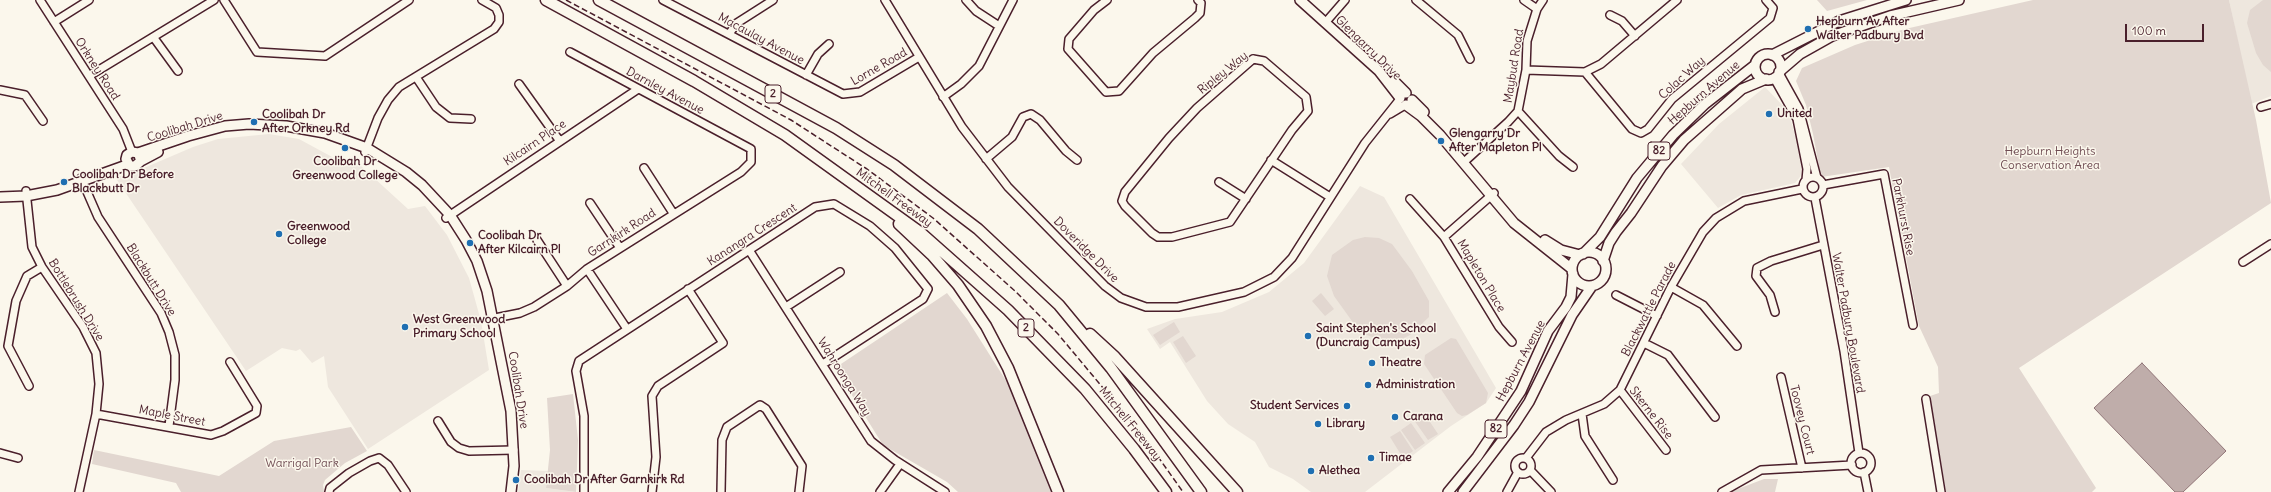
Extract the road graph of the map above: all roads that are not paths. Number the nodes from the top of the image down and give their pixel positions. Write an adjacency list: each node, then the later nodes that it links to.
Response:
1 (40, 0): 30 (street, Orkney Road)
2 (89, 0): 30 (street)
3 (214, 0): 35 (street)
4 (224, 0): 5 (street)
5 (409, 0)
6 (482, 0): 48 (street)
7 (546, 0): 77 (highway, Mitchell Freeway / 2)
8 (599, 0): 107 (highway, Mitchell Freeway / 2)
9 (663, 0): 33 (street, Macaulay Avenue)
10 (773, 0): 33 (street)
11 (884, 0): 39 (street, Doveridge Drive)
12 (966, 0): 31 (street)
13 (1013, 0): 31 (street)
14 (1107, 0): 15 (street)
15 (1198, 0)
16 (1300, 0): 29 (main road, Glengarry Drive)
17 (1307, 0): 29 (main road, Glengarry Drive)
18 (1345, 0): 29 (street)
19 (1416, 0): 40 (street)
20 (1524, 0): 27 (street)
21 (1543, 0): 27 (street, Maybud Road)
22 (1677, 0): 34 (street)
23 (1766, 0): 44 (street, Colac Way)
24 (1906, 0): 38 (main road)
25 (1911, 0): 32 (main road)
26 (1959, 0): 32 (main road)
27 (1537, 9): 42 (street, Maybud Road)
28 (1610, 15): 34 (street)
29 (1327, 21): 55 (main road, Glengarry Drive)
30 (54, 22): 47 (street, Orkney Road)
31 (999, 26): 54 (street)
32 (1848, 30): 46 (main road, Hepburn Avenue)
33 (729, 34): 45 (street, Macaulay Avenue)
34 (1635, 36): 44 (street)
35 (154, 38): 43 (street); 47 (street)
36 (829, 44): 45 (street)
37 (570, 52): 50 (street, Darnley Avenue)
38 (1772, 55): 41 (main road); 46 (main road)
39 (919, 57): 53 (street, Lorne Road); 54 (street, Doveridge Drive)
40 (1470, 59)
41 (1755, 65): 46 (main road); 95 (main road, Hepburn Avenue / 82)
42 (1526, 70): 44 (street); 58 (street, Maybud Road)
43 (178, 71)
44 (1585, 72)
45 (806, 75): 53 (street, Macaulay Avenue)
46 (1774, 75): 52 (street); 96 (main road, Hepburn Avenue / 82)
47 (89, 76): 64 (street, Orkney Road)
48 (416, 77): 59 (street); 63 (street)
49 (520, 84): 61 (street)
50 (638, 88): 61 (street, Kilcairn Place); 62 (street, Darnley Avenue)
51 (0, 90): 60 (street)
52 (1788, 94): 71 (street); 73 (street)
53 (850, 95)
54 (942, 97): 65 (street, Doveridge Drive)
55 (1405, 100): 68 (main road, Glengarry Drive); 82 (street, Doveridge Drive)
56 (2271, 104): 57 (street)
57 (2261, 108)
58 (1518, 111): 68 (street, Maybud Road); 69 (street)
59 (471, 119)
60 (43, 121)
61 (559, 140): 88 (street, Kilcairn Place)
62 (751, 149): 87 (street, Garnkirk Road)
63 (366, 150): 64 (main road, Coolibah Drive); 88 (main road, Coolibah Drive)
64 (133, 157): 72 (main road, Coolibah Drive)
65 (986, 159): 66 (street); 82 (street, Doveridge Drive)
66 (1077, 160)
67 (1271, 160): 82 (street); 84 (street, Ripley Way); 84 (street, Ripley Way)
68 (1465, 161): 80 (main road, Glengarry Drive)
69 (1573, 167)
70 (644, 168): 87 (street)
71 (1817, 178): 73 (street); 75 (street)
72 (82, 180): 79 (main road, Coolibah Drive); 127 (street, Blackbutt Drive)
73 (1806, 180): 76 (street)
74 (1219, 182): 84 (street)
75 (1823, 185): 83 (street); 112 (street, Parkhurst Rise)
76 (1802, 189): 83 (street); 104 (street, Blackwattle Parade)
77 (860, 190): 152 (highway); 153 (highway, Mitchell Freeway / 2)
78 (0, 192): 79 (main road, Coolibah Drive)
79 (26, 194): 81 (main road, Coolibah Drive); 98 (street, Bottlebrush Drive)
80 (1492, 194): 89 (street, Mapleton Place); 95 (main road, Glengarry Drive); 101 (main road, Glengarry Drive)
81 (0, 197)
82 (1330, 197)
83 (1815, 198): 92 (street, Walter Padbury Boulevard)
84 (1246, 199)
85 (1410, 199): 89 (street)
86 (590, 202): 93 (street)
87 (673, 213): 93 (street, Garnkirk Road)
88 (448, 216): 111 (main road, Coolibah Drive)
89 (1444, 237): 114 (street, Mapleton Place)
90 (537, 240): 102 (street)
91 (2271, 244): 97 (street)
92 (1822, 245): 109 (street); 131 (street, Walter Padbury Boulevard)
93 (620, 248): 99 (street, Garnkirk Road)
94 (749, 250): 105 (street, Kanangra Crescent); 108 (street, Wahroonga Way); 118 (street, Kanangra Crescent)
95 (1581, 255): 96 (main road); 101 (main road, 82)
96 (1603, 260): 103 (main road, 82)
97 (2243, 262)
98 (42, 267): 120 (street); 123 (street, Bottlebrush Drive)
99 (587, 269): 102 (street, Garnkirk Road); 113 (street)
100 (840, 272): 108 (street)
101 (1572, 272): 103 (main road); 156 (main road, Hepburn Avenue / 82)
102 (567, 286): 111 (street, Garnkirk Road)
103 (1592, 286): 157 (main road, Hepburn Avenue / 82)
104 (1671, 287): 110 (street, Blackwattle Parade); 116 (street)
105 (688, 289): 113 (street, Kanangra Crescent); 147 (street)
106 (1616, 295): 110 (street)
107 (1059, 305): 154 (highway, Mitchell Freeway / 2); 155 (highway)
108 (786, 307): 118 (street, Wahroonga Way)
109 (1775, 312)
110 (1657, 316): 115 (street, Blackwattle Parade)
111 (492, 319): 128 (main road, Coolibah Drive)
112 (1912, 325)
113 (626, 329): 146 (street, Kanangra Crescent)
114 (1512, 342)
115 (1644, 343): 121 (street, Blackwattle Parade); 125 (street)
116 (1737, 346)
117 (230, 362): 127 (street, Maple Street)
118 (823, 364): 134 (street, Wahroonga Way)
119 (1781, 377): 136 (street, Toovey Court)
120 (29, 386)
121 (1620, 390): 124 (street, Blackwattle Parade); 129 (street, Skerne Rise)
122 (1926, 399): 162 (street)
123 (96, 414): 127 (street, Maple Street); 141 (street, Bottlebrush Drive)
124 (1582, 414): 133 (street, Blackwattle Parade); 140 (street)
125 (1715, 417)
126 (438, 421): 128 (street)
127 (169, 426)
128 (511, 450): 144 (main road, Coolibah Drive); 145 (main road, Coolibah Drive)
129 (1666, 450)
130 (0, 453): 132 (street)
131 (1859, 453): 135 (street); 139 (street)
132 (18, 458)
133 (1526, 458): 137 (street); 138 (street)
134 (900, 464): 150 (street); 151 (street, Wahroonga Way)
135 (1852, 465): 136 (street); 139 (street)
136 (1802, 468): 160 (street)
137 (1530, 470): 138 (street); 159 (street)
138 (1518, 472): 158 (street)
139 (1864, 472): 161 (street)
140 (1613, 480)
141 (79, 492)
142 (329, 492): 143 (street)
143 (406, 492)
144 (506, 492)
145 (511, 492)
146 (584, 492)
147 (652, 492)
148 (721, 492): 149 (street)
149 (799, 492)
150 (880, 492)
151 (945, 492)
152 (1058, 492)
153 (1166, 492)
154 (1201, 492)
155 (1237, 492)
156 (1448, 492)
157 (1463, 492)
158 (1507, 492)
159 (1551, 492)
160 (1722, 492)
161 (1868, 492)
162 (1941, 492)

